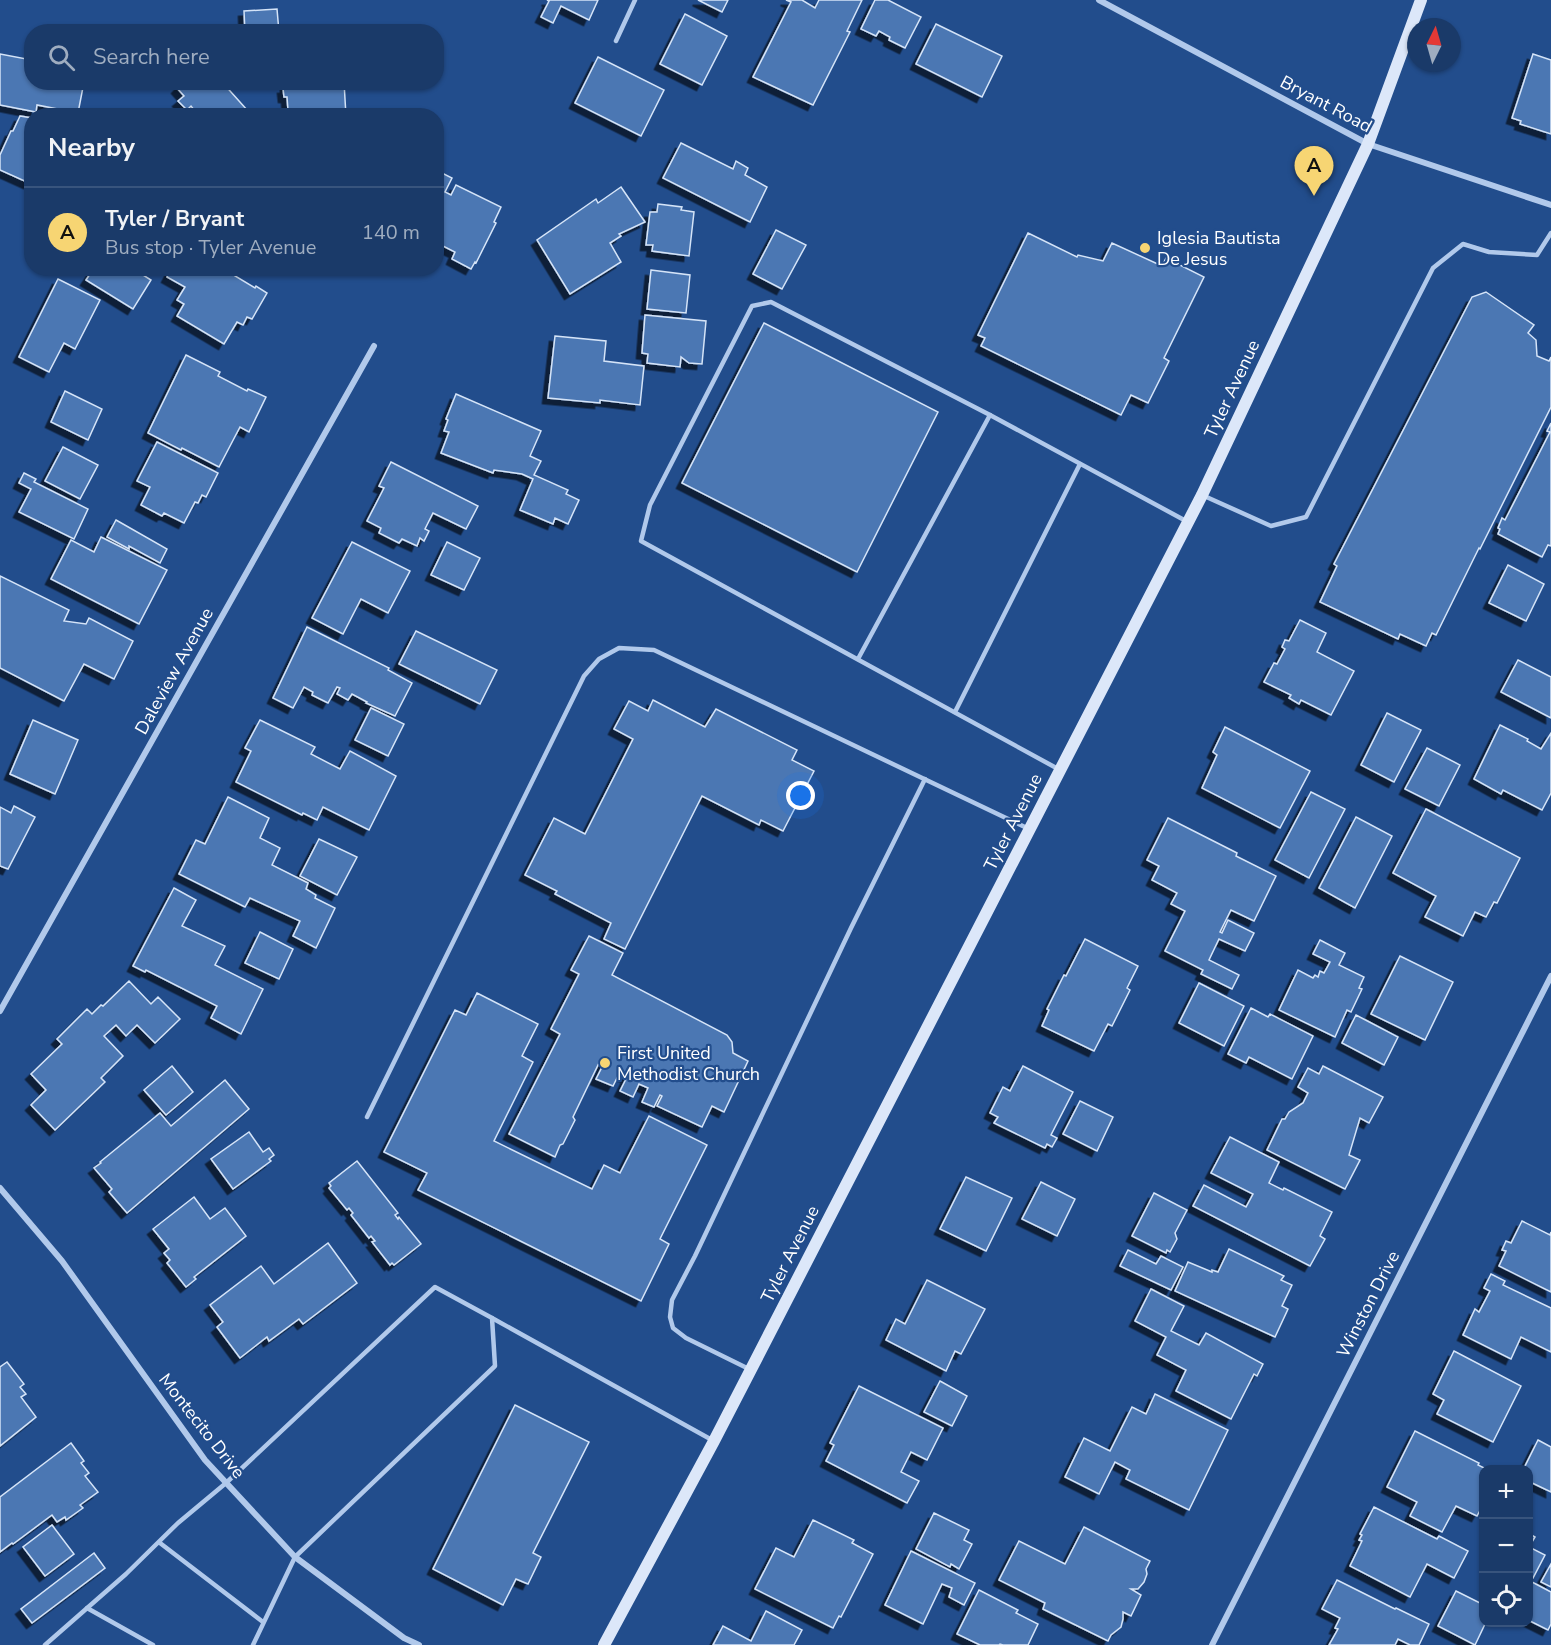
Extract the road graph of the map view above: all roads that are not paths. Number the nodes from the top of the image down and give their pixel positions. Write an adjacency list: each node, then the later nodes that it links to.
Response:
1 (635, 0): 4 (lane)
2 (1100, 0): 5 (street, Bryant Road)
3 (1421, 0): 5 (main road, Tyler Avenue)
4 (616, 41)
5 (1368, 144): 6 (street, Bryant Road); 11 (main road, Tyler Avenue)
6 (1551, 205)
7 (1551, 233): 11 (lane)
8 (374, 346): 19 (street, Daleview Avenue)
9 (990, 415): 10 (lane); 13 (lane); 13 (lane)
10 (1080, 464): 12 (lane); 14 (lane)
11 (1202, 495): 12 (main road, Tyler Avenue)
12 (1187, 522): 15 (main road, Tyler Avenue)
13 (858, 659): 14 (lane)
14 (955, 712): 15 (lane)
15 (1060, 770): 17 (main road, Tyler Avenue)
16 (925, 779): 17 (lane); 20 (lane); 23 (lane)
17 (1029, 829): 23 (main road, Tyler Avenue)
18 (1551, 976): 35 (street, Winston Drive)
19 (0, 1011)
20 (367, 1117)
21 (0, 1188): 25 (street, Montecito Drive)
22 (492, 1318): 24 (lane); 25 (lane); 27 (lane)
23 (751, 1370): 24 (main road, Tyler Avenue)
24 (714, 1441): 34 (main road, Tyler Avenue)
25 (226, 1483): 26 (lane); 27 (street, Montecito Drive)
26 (160, 1543): 28 (lane); 29 (lane)
27 (295, 1557): 29 (lane); 33 (street, Montecito Drive)
28 (87, 1608): 30 (lane); 31 (lane)
29 (263, 1622): 32 (lane)
30 (45, 1645)
31 (153, 1645)
32 (253, 1645)
33 (419, 1645)
34 (604, 1645)
35 (1212, 1645)

